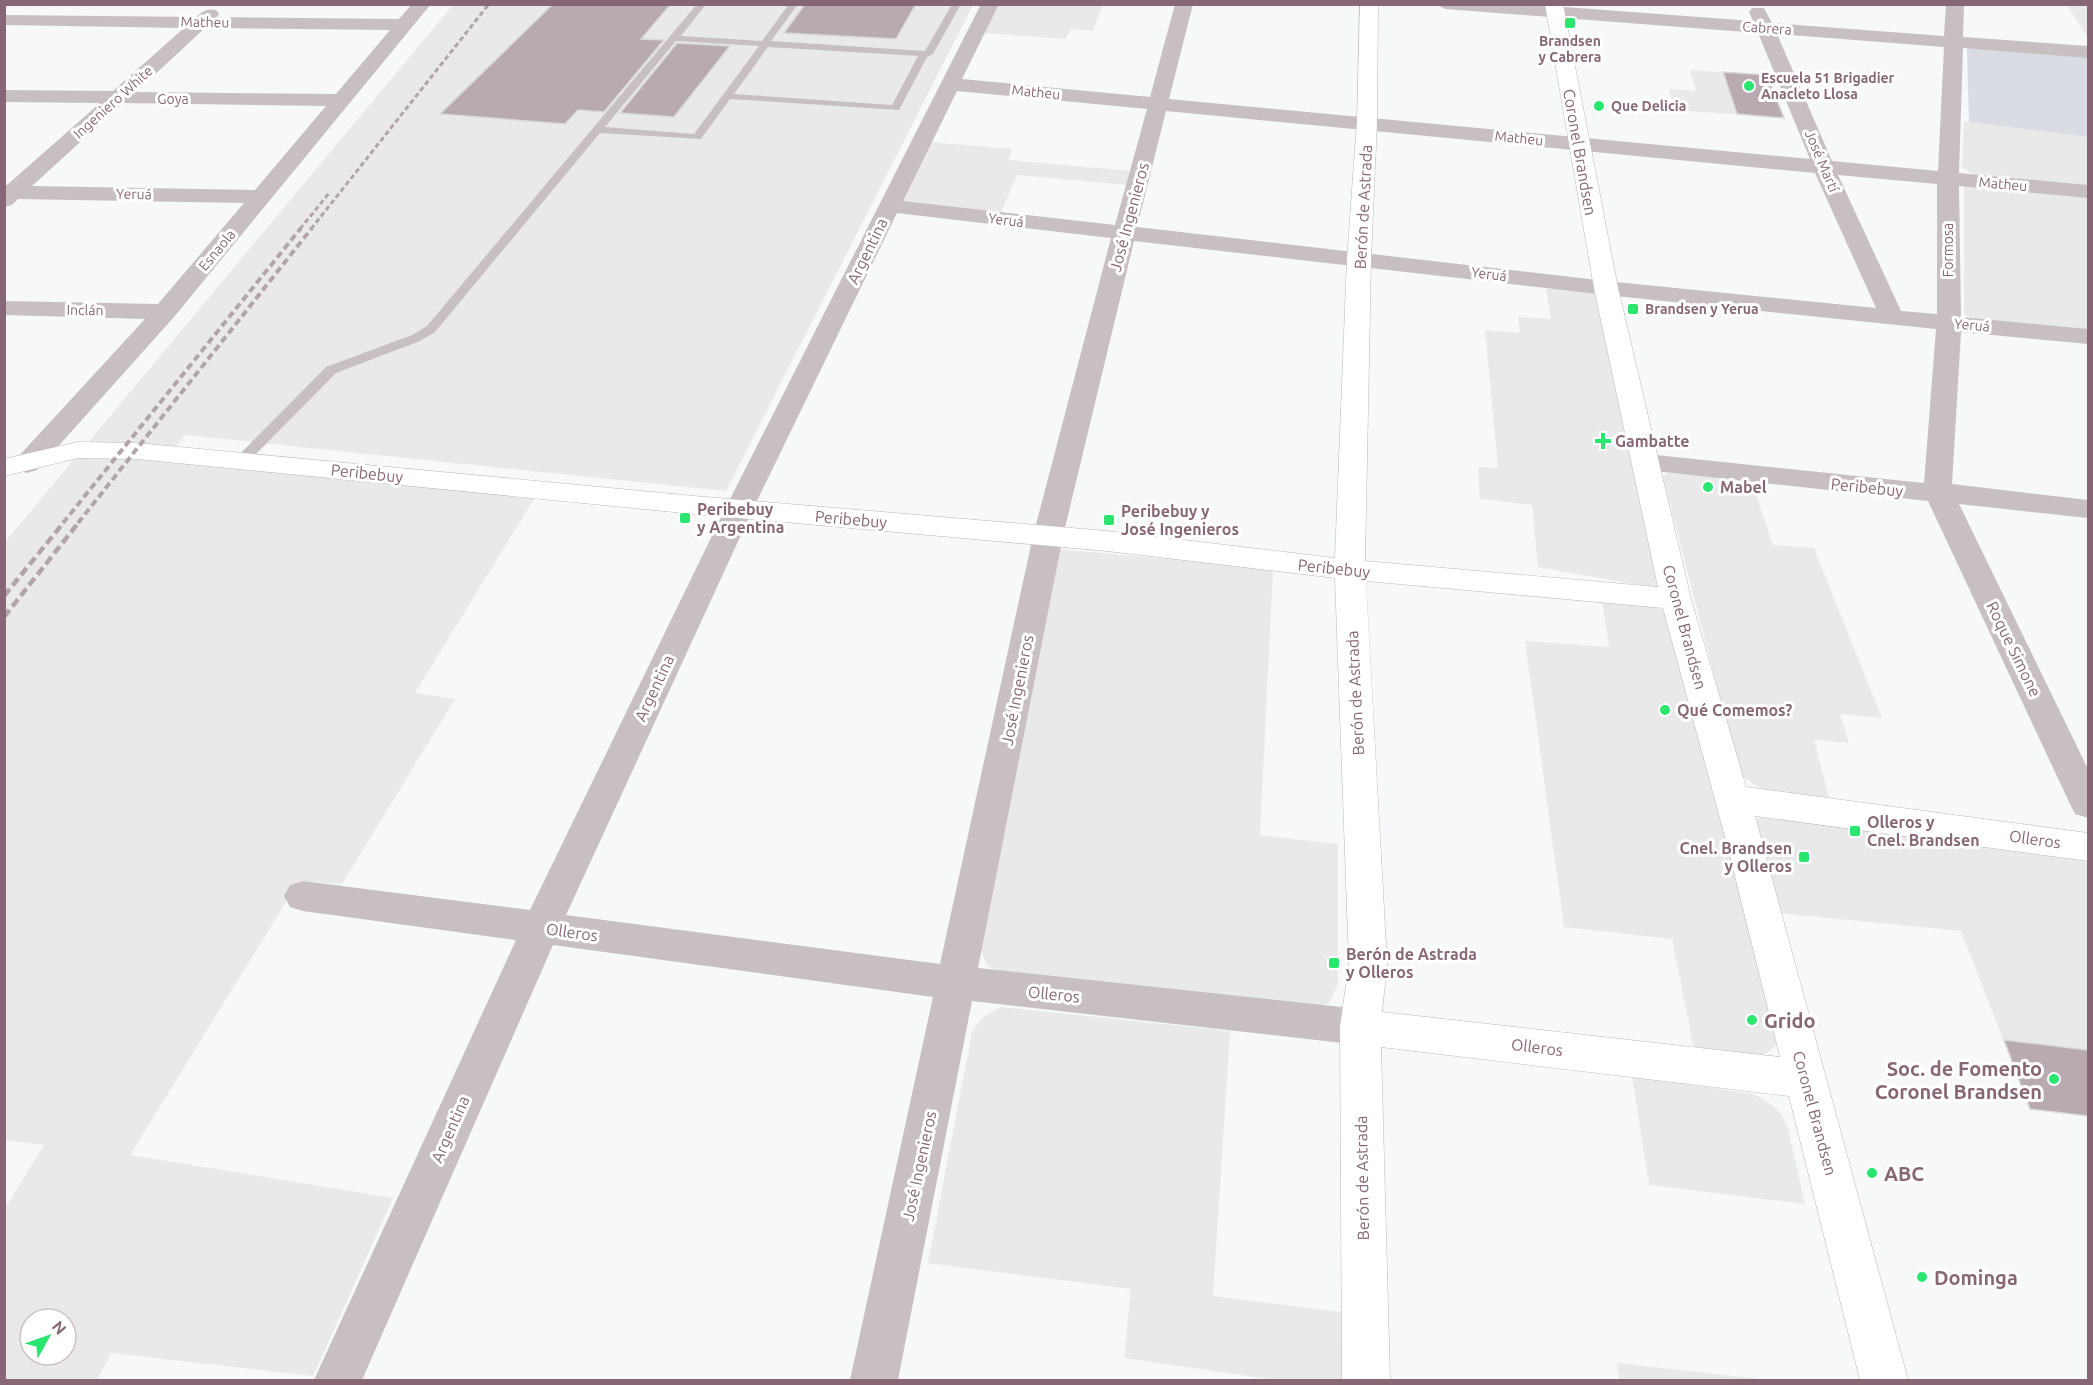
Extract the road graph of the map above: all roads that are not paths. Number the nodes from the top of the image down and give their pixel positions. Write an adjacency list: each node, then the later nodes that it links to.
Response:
1 (22, 4): 14 (street)
2 (221, 4): 15 (street, Ingeniero White)
3 (422, 4): 16 (street, Esnaola)
4 (702, 4): 18 (lane)
5 (794, 4): 20 (lane)
6 (957, 4): 22 (lane)
7 (990, 4): 23 (street, Argentina)
8 (1184, 4): 28 (street, José Ingenieros)
9 (1369, 4): 29 (street, Berón de Astrada)
10 (1445, 4): 13 (street, Cabrera)
11 (1755, 4): 17 (street, José Martí)
12 (1955, 4): 19 (street, Formosa)
13 (1555, 8): 17 (street, Cabrera); 31 (street, Coronel Brandsen)
14 (4, 19): 15 (street, Matheu)
15 (202, 22): 16 (street, Matheu); 26 (street, Ingeniero White)
16 (406, 25): 27 (street, Esnaola)
17 (1766, 28): 19 (street, Cabrera); 32 (street, José Martí)
18 (674, 38): 20 (lane); 30 (lane)
19 (1954, 42): 21 (street, Cabrera); 33 (street, Formosa)
20 (766, 43): 22 (lane); 25 (lane)
21 (2088, 52)
22 (924, 54): 25 (lane)
23 (950, 84): 28 (street, Matheu); 37 (street, Argentina)
24 (4, 96): 26 (street, Goya)
25 (727, 96): 30 (lane)
26 (117, 99): 27 (street, Goya); 35 (street, Ingeniero White)
27 (342, 100): 36 (street, Esnaola)
28 (1160, 104): 29 (street, Matheu); 38 (street, José Ingenieros)
29 (1368, 122): 31 (street, Matheu); 39 (street, Berón de Astrada)
30 (597, 130): 46 (lane)
31 (1578, 145): 32 (street, Matheu); 40 (street, Coronel Brandsen)
32 (1824, 168): 33 (street, Matheu); 43 (street, José Martí)
33 (1948, 179): 34 (street, Matheu); 44 (street, Formosa)
34 (2088, 192)
35 (8, 195): 36 (street, Yeruá)
36 (263, 197): 42 (street, Esnaola)
37 (890, 206): 38 (street, Yeruá); 51 (street, Argentina)
38 (1124, 233): 39 (street, Yeruá); 53 (street, José Ingenieros)
39 (1359, 259): 40 (street, Yeruá); 54 (street, Berón de Astrada)
40 (1606, 288): 43 (street, Yeruá); 47 (street, Coronel Brandsen)
41 (4, 308): 42 (street, Inclán)
42 (165, 312): 48 (street, Esnaola)
43 (1892, 317): 44 (street, Yeruá)
44 (1949, 323): 45 (street, Yeruá); 50 (street, Formosa)
45 (2088, 338)
46 (242, 460): 48 (street, Peribebuy); 51 (street, Peribebuy)
47 (1646, 462): 50 (street, Peribebuy); 55 (street, Coronel Brandsen)
48 (16, 466): 49 (street, Esnaola)
49 (4, 490)
50 (1940, 495): 52 (street, Peribebuy); 57 (street, Roque Simone)
51 (739, 509): 53 (street, Peribebuy); 60 (street, Argentina)
52 (2088, 509)
53 (1048, 536): 54 (street, Peribebuy); 61 (street, José Ingenieros)
54 (1350, 570): 55 (street, Peribebuy); 62 (street, Berón de Astrada)
55 (1676, 599): 56 (street, Coronel Brandsen)
56 (1732, 799): 58 (street, Olleros); 63 (street, Coronel Brandsen)
57 (2088, 804)
58 (2088, 847)
59 (303, 896): 60 (street, Olleros)
60 (540, 928): 61 (street, Olleros); 64 (street, Argentina)
61 (958, 983): 62 (street, Olleros); 65 (street, José Ingenieros)
62 (1360, 1027): 63 (street, Olleros); 66 (street, Berón de Astrada)
63 (1806, 1079): 67 (street, Coronel Brandsen)
64 (338, 1380)
65 (874, 1380)
66 (1366, 1380)
67 (1884, 1380)

